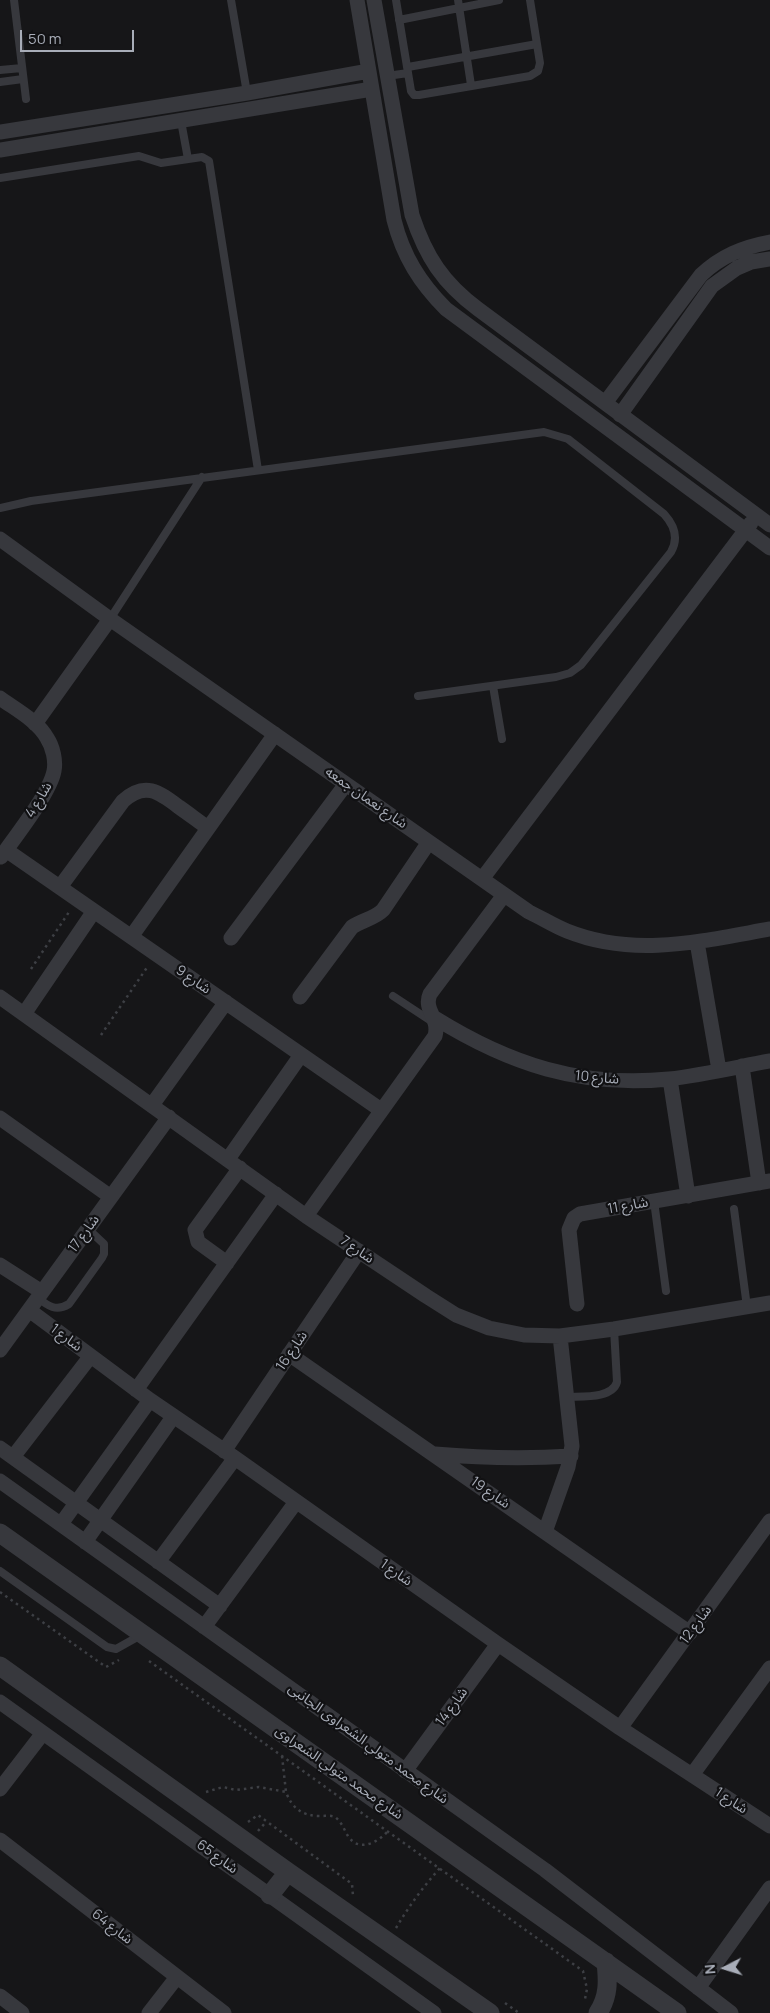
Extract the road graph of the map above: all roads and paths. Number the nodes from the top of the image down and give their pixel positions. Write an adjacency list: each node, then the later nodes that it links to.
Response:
1 (14, 0): 12 (lane)
2 (232, 0): 21 (lane)
3 (357, 0): 15 (street)
4 (374, 0): 16 (street)
5 (396, 0): 9 (lane)
6 (498, 0): 8 (lane)
7 (530, 0): 10 (lane)
8 (458, 4): 9 (lane); 11 (lane)
9 (399, 20): 14 (lane)
10 (537, 44): 11 (lane); 19 (lane)
11 (466, 57): 14 (lane); 19 (lane)
12 (22, 68): 13 (lane); 17 (lane)
13 (0, 70)
14 (408, 70): 16 (lane); 19 (lane)
15 (369, 71): 20 (street); 21 (street)
16 (387, 76): 31 (street)
17 (23, 79): 18 (lane); 22 (lane)
18 (0, 82)
19 (471, 85)
20 (372, 89): 23 (street); 33 (street)
21 (247, 93): 23 (street); 25 (street)
22 (26, 99)
23 (250, 109): 24 (street)
24 (181, 120): 26 (street); 27 (lane)
25 (0, 132)
26 (0, 150)
27 (188, 159): 28 (lane); 35 (lane)
28 (0, 178)
29 (770, 242): 32 (street)
30 (770, 259): 34 (street)
31 (589, 392): 32 (street); 33 (street)
32 (605, 403): 34 (street)
33 (578, 406): 40 (street)
34 (620, 415): 38 (street)
35 (258, 470): 36 (lane); 44 (lane)
36 (202, 477): 37 (lane); 43 (lane)
37 (0, 508)
38 (756, 516): 39 (street); 40 (street)
39 (770, 525)
40 (746, 530): 42 (street); 54 (street)
41 (0, 539): 43 (street, شارع نعمان جمعه)
42 (770, 548)
43 (110, 619): 47 (street); 48 (street, شارع نعمان جمعه)
44 (493, 686): 45 (lane); 49 (lane)
45 (418, 696)
46 (0, 698): 47 (street, شارع 4)
47 (35, 724): 53 (street, شارع 4)
48 (275, 734): 50 (street, شارع نعمان جمعه); 51 (street)
49 (502, 739)
50 (346, 784): 52 (street, شارع نعمان جمعه); 61 (street)
51 (208, 828): 55 (street); 60 (street)
52 (429, 842): 54 (street, شارع نعمان جمعه); 66 (street)
53 (3, 854): 55 (street, شارع 9)
54 (482, 879): 56 (street, شارع نعمان جمعه)
55 (60, 887): 57 (street, شارع 9)
56 (504, 895): 62 (street, شارع نعمان جمعه); 70 (street)
57 (78, 899): 58 (street, شارع 9); 64 (path)
58 (94, 911): 60 (street, شارع 9); 69 (street)
59 (770, 929): 62 (street, شارع نعمان جمعه)
60 (131, 937): 63 (street, شارع 9)
61 (231, 938)
62 (697, 942): 75 (street)
63 (156, 954): 68 (street, شارع 9); 71 (path)
64 (31, 969)
65 (393, 996): 70 (lane)
66 (300, 997)
67 (1, 998): 69 (street, شارع 7)
68 (226, 1002): 72 (street, شارع 9); 77 (street)
69 (24, 1014): 77 (street, شارع 7)
70 (436, 1021): 76 (street, شارع 10); 78 (street)
71 (101, 1035)
72 (302, 1055): 78 (street, شارع 9); 81 (street)
73 (770, 1061): 74 (street, شارع 10)
74 (742, 1066): 75 (street, شارع 10); 82 (street)
75 (719, 1070): 76 (street, شارع 10)
76 (670, 1078): 84 (street)
77 (152, 1106): 79 (street, شارع 7)
78 (381, 1110): 88 (street)
79 (168, 1117): 81 (street, شارع 7); 85 (street, شارع 17)
80 (0, 1118): 85 (street)
81 (234, 1164): 83 (street, شارع 7); 91 (street)
82 (764, 1182): 84 (street, شارع 11)
83 (276, 1194): 88 (street, شارع 7); 91 (street)
84 (688, 1196): 86 (street, شارع 11)
85 (111, 1197): 89 (street, شارع 17)
86 (654, 1201): 93 (lane); 96 (street, شارع 11)
87 (734, 1210): 97 (lane)
88 (306, 1216): 90 (street, شارع 7)
89 (88, 1229): 94 (street, شارع 17); 94 (lane)
90 (359, 1251): 99 (street, شارع 7); 101 (street, شارع 16)
91 (226, 1263): 103 (street)
92 (0, 1264): 94 (street, شارع 1)
93 (666, 1291)
94 (36, 1300): 100 (street, شارع 17); 102 (street, شارع 1)
95 (770, 1303): 97 (street, شارع 7)
96 (577, 1304)
97 (747, 1307): 98 (street, شارع 7)
98 (614, 1330): 99 (street, شارع 7); 104 (lane)
99 (560, 1336): 104 (street)
100 (0, 1350)
101 (290, 1354): 108 (street, شارع 19); 109 (street, شارع 16)
102 (90, 1356): 103 (street, شارع 1); 111 (street)
103 (136, 1390): 105 (street, شارع 1)
104 (567, 1397): 110 (street)
105 (150, 1400): 106 (street, شارع 1); 114 (street)
106 (173, 1417): 109 (street, شارع 1); 115 (street)
107 (0, 1448): 111 (street)
108 (432, 1453): 110 (street); 118 (street, شارع 19)
109 (230, 1454): 113 (street, شارع 1); 121 (street, شارع 16)
110 (571, 1456): 118 (street)
111 (13, 1457): 114 (street)
112 (0, 1482): 117 (street, شارع محمد متولي الشعراوى الجانبى)
113 (296, 1502): 124 (street); 128 (street, شارع 1)
114 (76, 1503): 115 (street); 117 (street)
115 (100, 1520): 120 (street); 121 (street)
116 (770, 1522): 126 (street, شارع 12)
117 (61, 1524): 120 (street, شارع محمد متولي الشعراوى الجانبى)
118 (546, 1532): 126 (street, شارع 19)
119 (0, 1533): 127 (street, شارع محمد متولي الشعراوى)
120 (85, 1542): 125 (street, شارع محمد متولي الشعراوى الجانبى)
121 (158, 1562): 124 (street)
122 (0, 1571): 127 (lane)
123 (0, 1592): 130 (path)
124 (220, 1606): 125 (street)
125 (204, 1627): 137 (street, شارع محمد متولي الشعراوى الجانبى)
126 (690, 1633): 134 (street, شارع 12)
127 (143, 1634): 148 (street, شارع محمد متولي الشعراوى)
128 (498, 1644): 134 (street, شارع 1); 137 (street, شارع 14)
129 (143, 1657): 136 (path)
130 (120, 1659)
131 (0, 1666): 150 (street)
132 (770, 1668): 138 (street)
133 (0, 1702): 135 (street, شارع 65)
134 (620, 1728): 138 (street, شارع 1)
135 (43, 1733): 140 (street); 152 (street, شارع 65)
136 (282, 1756): 142 (path); 146 (path)
137 (405, 1771): 157 (street, شارع محمد متولي الشعراوى الجانبى)
138 (692, 1775): 145 (street, شارع 1)
139 (199, 1786): 141 (path)
140 (0, 1789)
141 (206, 1792): 142 (path); 143 (path)
142 (286, 1792): 146 (path)
143 (214, 1797)
144 (242, 1817): 153 (path)
145 (770, 1826)
146 (388, 1832): 149 (path)
147 (0, 1840): 156 (street, شارع 64)
148 (451, 1852): 149 (path); 155 (street, شارع محمد متولي الشعراوى)
149 (439, 1868): 154 (path); 160 (path)
150 (288, 1872): 152 (street); 154 (street)
151 (770, 1888): 157 (street)
152 (270, 1895): 164 (street, شارع 65)
153 (359, 1901)
154 (391, 1931): 159 (street)
155 (606, 1962): 160 (street); 166 (street, شارع محمد متولي الشعراوى)
156 (177, 1977): 162 (street); 163 (street, شارع 64)
157 (698, 1988): 167 (street, شارع محمد متولي الشعراوى الجانبى)
158 (3, 2003): 161 (street)
159 (496, 2007): 165 (path)
160 (591, 2010)
161 (22, 2013)
162 (150, 2013)
163 (224, 2013)
164 (434, 2013)
165 (519, 2013)
166 (677, 2013)
167 (731, 2013)

